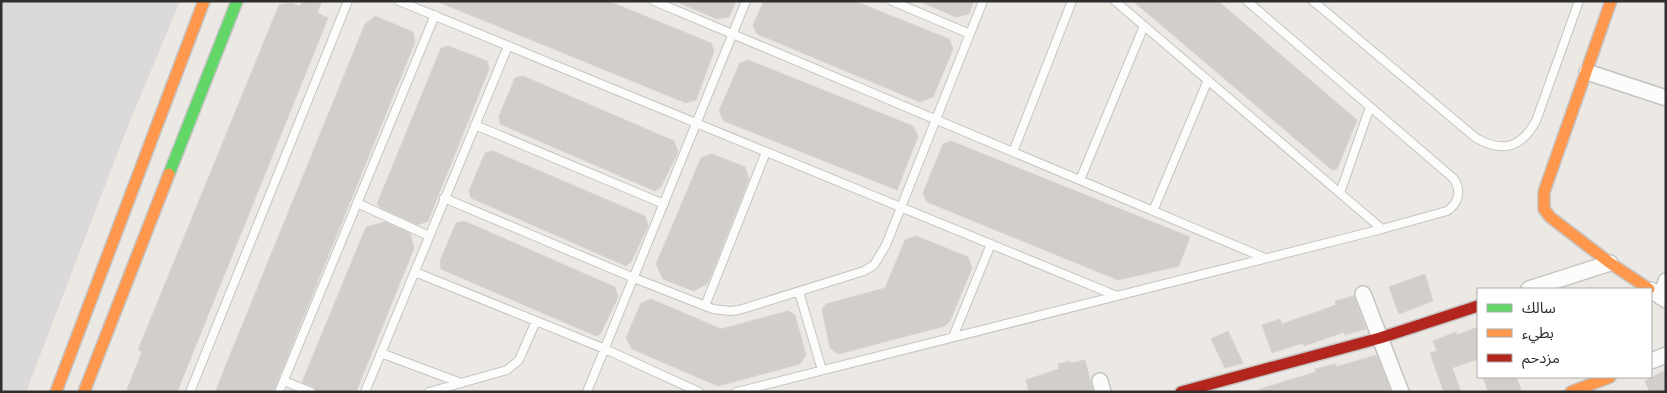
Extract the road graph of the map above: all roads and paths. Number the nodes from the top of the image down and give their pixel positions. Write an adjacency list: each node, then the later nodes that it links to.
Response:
1 (204, 1): 63 (street)
2 (237, 1): 64 (street)
3 (348, 1): 65 (lane)
4 (399, 1): 15 (lane)
5 (654, 1): 17 (lane)
6 (746, 1): 17 (lane)
7 (892, 1): 18 (lane)
8 (983, 1): 18 (lane)
9 (1072, 1): 28 (lane)
10 (1115, 1): 16 (lane)
11 (1247, 1): 23 (lane)
12 (1313, 1): 13 (lane)
13 (1579, 1)
14 (1611, 1): 20 (street)
15 (435, 16): 19 (lane); 32 (lane)
16 (1144, 26): 21 (lane); 29 (lane)
17 (733, 33): 24 (lane); 25 (lane)
18 (970, 34): 24 (lane)
19 (508, 46): 25 (lane); 26 (lane)
20 (1587, 72): 22 (street); 40 (street)
21 (1208, 80): 30 (lane); 35 (lane)
22 (1666, 98)
23 (1370, 107): 30 (lane); 36 (lane)
24 (935, 119): 28 (lane); 34 (lane)
25 (698, 124): 27 (lane); 33 (lane)
26 (475, 125): 31 (lane); 33 (lane)
27 (766, 152): 34 (lane); 50 (lane)
28 (1013, 152): 29 (lane)
29 (1080, 180): 35 (lane)
30 (1340, 193): 36 (lane)
31 (444, 198): 37 (lane); 42 (lane)
32 (357, 204): 37 (lane); 61 (lane)
33 (664, 204): 42 (lane)
34 (900, 207): 38 (lane); 46 (lane)
35 (1153, 211): 39 (lane)
36 (1382, 229): 39 (lane)
37 (429, 236): 41 (lane)
38 (991, 244): 49 (lane); 53 (lane)
39 (1265, 258): 49 (lane)
40 (1610, 263): 44 (street); 45 (street)
41 (414, 272): 52 (lane); 56 (lane)
42 (634, 278): 50 (lane); 55 (lane)
43 (1666, 281): 48 (street)
44 (1532, 288)
45 (1648, 288)
46 (799, 292): 50 (lane); 59 (lane)
47 (1363, 294): 54 (street)
48 (1657, 294)
49 (1117, 296): 53 (lane)
50 (705, 306)
51 (1477, 306): 54 (street)
52 (536, 321): 55 (lane); 62 (lane)
53 (953, 337): 59 (lane)
54 (1380, 338): 73 (street); 74 (street)
55 (605, 349): 70 (lane); 71 (lane)
56 (381, 353): 62 (lane); 68 (lane)
57 (1666, 355): 58 (street)
58 (1652, 361)
59 (822, 370): 72 (lane)
60 (1607, 378): 75 (street)
61 (284, 380): 66 (lane); 67 (lane)
62 (461, 383): 69 (lane)
63 (56, 392)
64 (84, 392)
65 (190, 392)
66 (279, 392)
67 (311, 392)
68 (365, 392)
69 (429, 392)
70 (587, 392)
71 (699, 392)
72 (737, 392)
73 (1181, 392)
74 (1401, 392)
75 (1571, 392)

